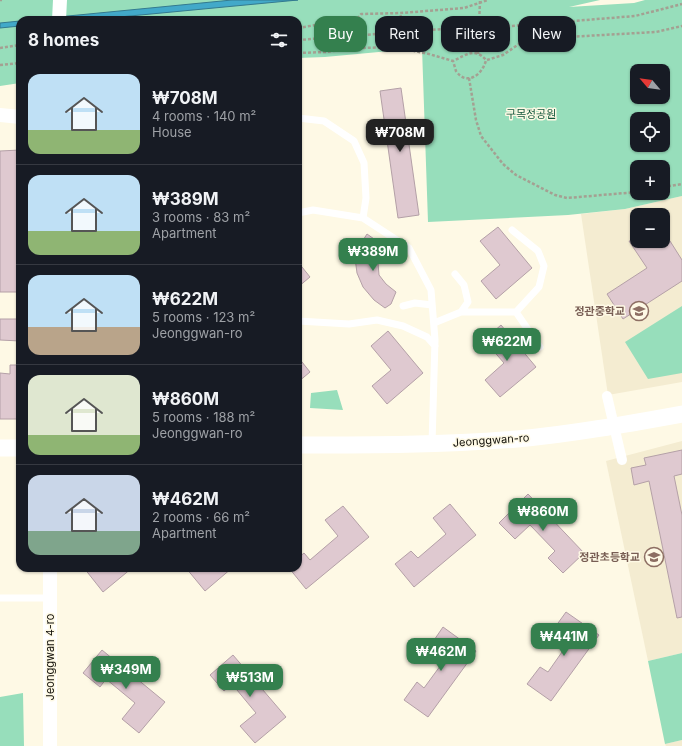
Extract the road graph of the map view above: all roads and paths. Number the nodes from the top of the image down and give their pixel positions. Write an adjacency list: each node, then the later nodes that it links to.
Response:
1 (60, 0): 6 (street)
2 (480, 0): 16 (path)
3 (488, 0): 5 (path)
4 (682, 4): 8 (path)
5 (401, 12): 7 (path); 10 (path)
6 (59, 16)
7 (401, 16)
8 (510, 26)
9 (682, 26): 17 (path)
10 (302, 27)
11 (375, 35): 12 (path)
12 (302, 40)
13 (16, 46): 14 (path)
14 (0, 48)
15 (302, 53): 18 (path)
16 (478, 54): 17 (path); 18 (path)
17 (486, 60): 21 (path)
18 (453, 61): 21 (path)
19 (16, 63): 20 (path)
20 (0, 65)
21 (469, 78): 27 (path)
22 (0, 116): 23 (street)
23 (16, 117)
24 (302, 118): 29 (lane)
25 (682, 184): 26 (path)
26 (670, 186)
27 (630, 193)
28 (302, 212): 29 (lane)
29 (363, 218): 32 (lane)
30 (512, 230): 35 (lane)
31 (455, 274): 34 (lane)
32 (432, 305): 33 (lane); 37 (lane)
33 (403, 306)
34 (461, 312): 35 (lane); 37 (lane)
35 (516, 312): 39 (lane)
36 (302, 321): 38 (lane)
37 (434, 323): 38 (lane)
38 (435, 346): 42 (lane)
39 (540, 347)
40 (607, 396): 46 (street)
41 (682, 414): 42 (street, Jeonggwan-ro)
42 (432, 444): 43 (street, Jeonggwan-ro)
43 (302, 445)
44 (0, 448): 45 (street)
45 (16, 448)
46 (622, 460)
47 (50, 572): 49 (street, Jeonggwan 4-ro)
48 (0, 598): 49 (lane)
49 (50, 598): 50 (street, Jeonggwan 4-ro)
50 (50, 746)

